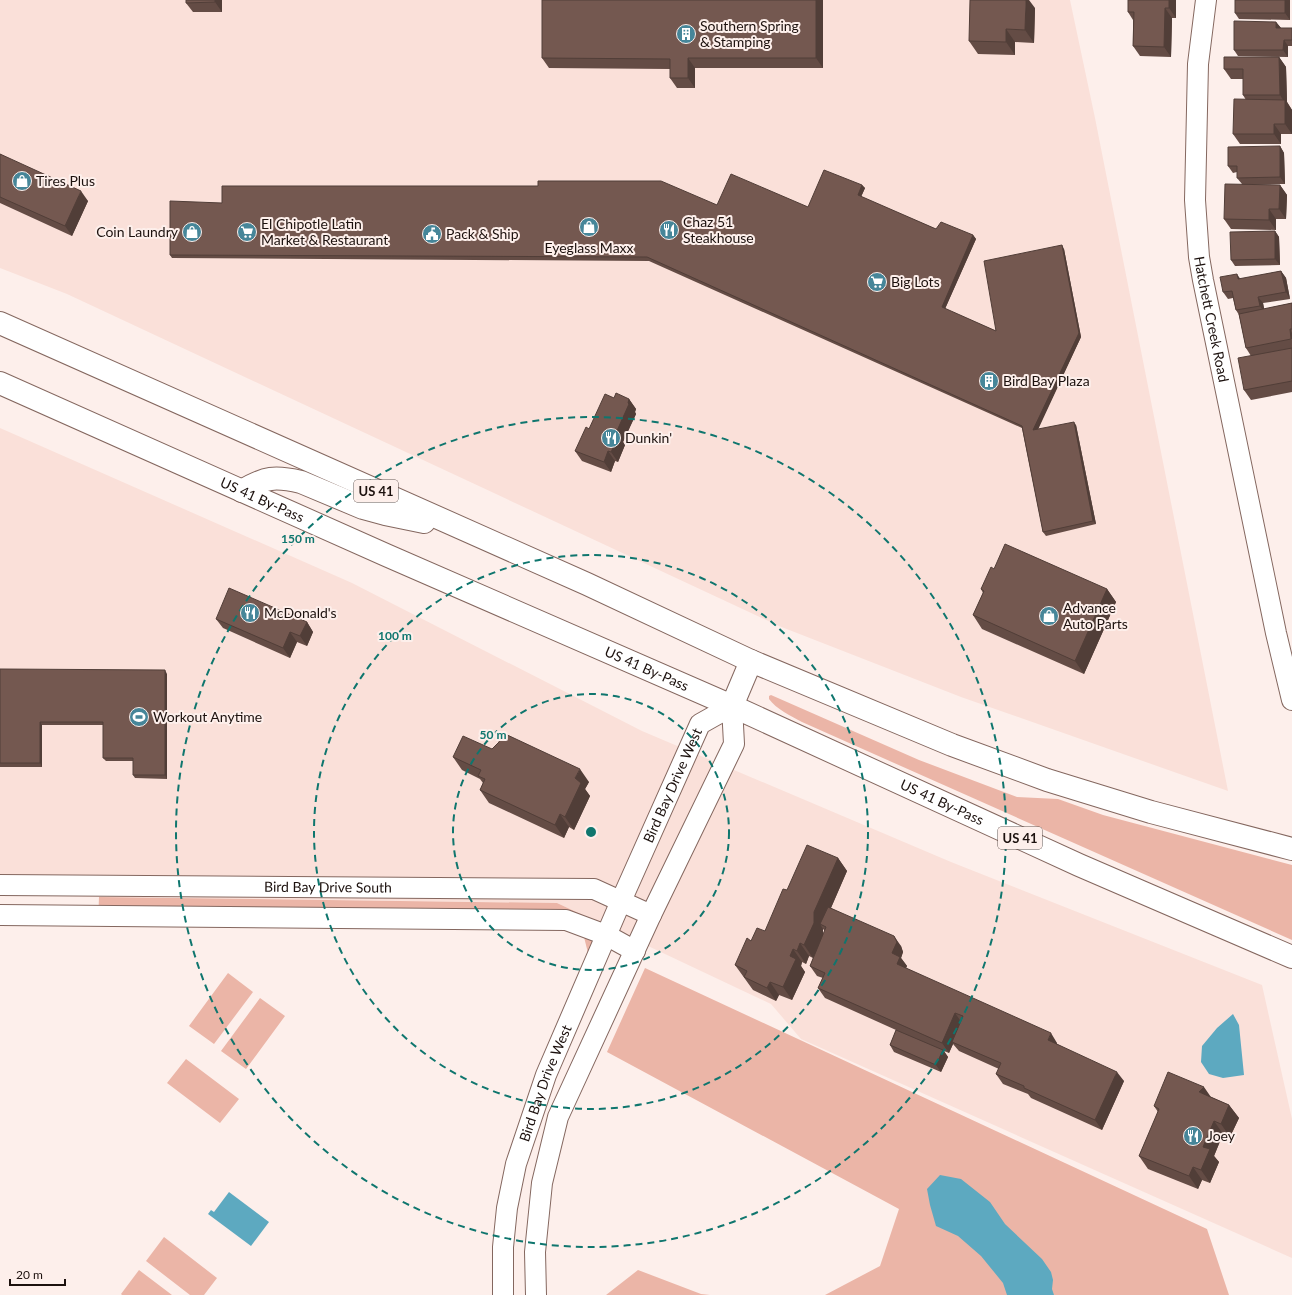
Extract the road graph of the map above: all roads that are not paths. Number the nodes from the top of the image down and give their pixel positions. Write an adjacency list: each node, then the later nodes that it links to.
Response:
1 (1206, 0): 6 (street, Hatchett Creek Road)
2 (0, 323): 5 (main road, US 41)
3 (0, 383): 4 (main road, US 41 By-Pass / US 41)
4 (242, 491): 5 (main road); 9 (main road, US 41 By-Pass / US 41)
5 (457, 527): 7 (main road, US 41)
6 (1284, 633): 8 (street, Hatchett Creek Road)
7 (751, 661): 9 (main road); 10 (main road, US 41)
8 (1292, 700)
9 (732, 706): 14 (street, Bird Bay Drive West); 16 (street, Bird Bay Drive West); 19 (main road, US 41 By-Pass / US 41)
10 (1267, 843): 11 (main road); 12 (main road, US 41)
11 (1292, 844)
12 (1292, 849)
13 (0, 885): 14 (street, Bird Bay Drive South)
14 (621, 900): 16 (street, Bird Bay Drive South); 17 (street, Bird Bay Drive West)
15 (0, 915): 17 (street)
16 (651, 915): 18 (street, Bird Bay Drive West)
17 (606, 935): 18 (street); 20 (street, Bird Bay Drive West)
18 (635, 951): 21 (street, Bird Bay Drive West)
19 (1292, 956)
20 (503, 1295)
21 (536, 1295)

